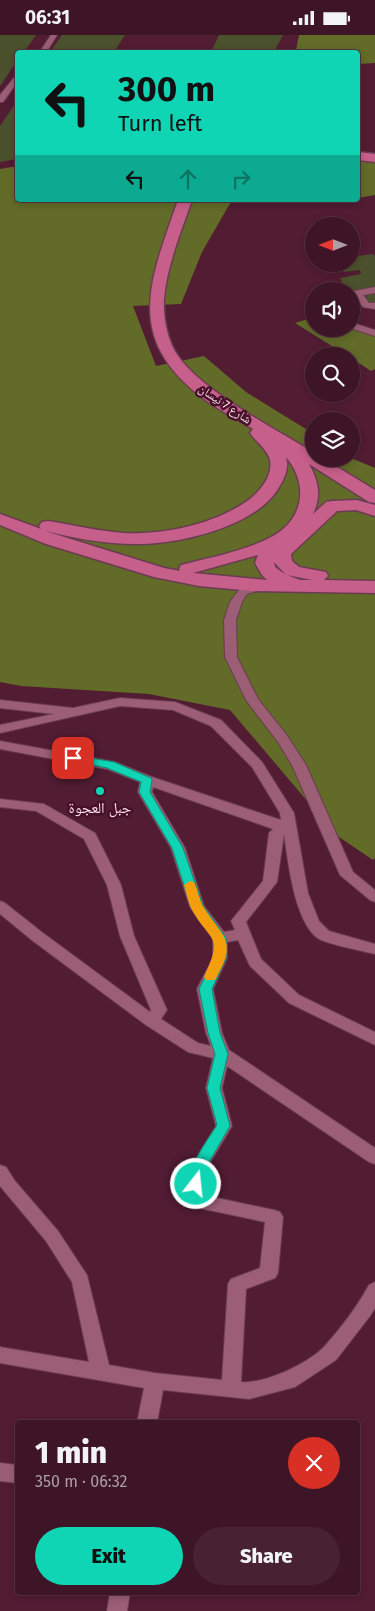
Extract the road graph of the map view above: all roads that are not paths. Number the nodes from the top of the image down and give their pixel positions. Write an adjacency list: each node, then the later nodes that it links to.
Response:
1 (46, 35): 3 (street)
2 (54, 35): 4 (street)
3 (36, 50)
4 (44, 50)
5 (15, 79): 7 (street)
6 (15, 90): 8 (street)
7 (0, 99)
8 (0, 111)
9 (360, 155): 10 (main road)
10 (375, 156)
11 (184, 202): 17 (main road, شارع 7 نيسان)
12 (192, 202): 19 (main road, شارع 7 نيسان)
13 (375, 290): 14 (street)
14 (375, 306)
15 (360, 328): 16 (street)
16 (375, 333)
17 (244, 417): 18 (main road, شارع 7 نيسان); 28 (main road)
18 (276, 437): 24 (main road, شارع 7 نيسان); 29 (main road)
19 (305, 449)
20 (334, 467): 23 (main road, شارع 7 نيسان)
21 (344, 467): 22 (main road)
22 (375, 483)
23 (375, 491)
24 (375, 498)
25 (0, 510): 28 (main road)
26 (375, 511): 33 (main road)
27 (0, 519): 32 (main road)
28 (29, 523): 30 (main road)
29 (279, 540): 30 (main road); 31 (main road)
30 (188, 569): 32 (main road)
31 (294, 584): 32 (main road); 33 (main road)
32 (269, 585): 33 (main road); 41 (street)
33 (370, 587)
34 (0, 704): 35 (street)
35 (73, 712): 36 (street); 40 (street)
36 (0, 729)
37 (0, 745): 38 (street)
38 (147, 780): 40 (street); 44 (street)
39 (0, 803): 46 (street)
40 (285, 825): 43 (street); 45 (street)
41 (375, 897)
42 (0, 905): 46 (street)
43 (243, 934): 44 (street); 47 (street)
44 (220, 938): 48 (street)
45 (375, 949)
46 (152, 1021): 48 (street)
47 (375, 1039)
48 (222, 1054): 49 (street); 55 (street)
49 (375, 1157)
50 (0, 1172): 53 (street)
51 (375, 1290): 55 (street)
52 (0, 1355): 53 (street)
53 (101, 1372): 54 (street)
54 (155, 1381): 55 (street); 56 (street)
55 (231, 1389)
56 (148, 1420)
57 (0, 1472): 58 (street)
58 (15, 1474)
59 (120, 1595): 60 (street)
60 (117, 1611)

